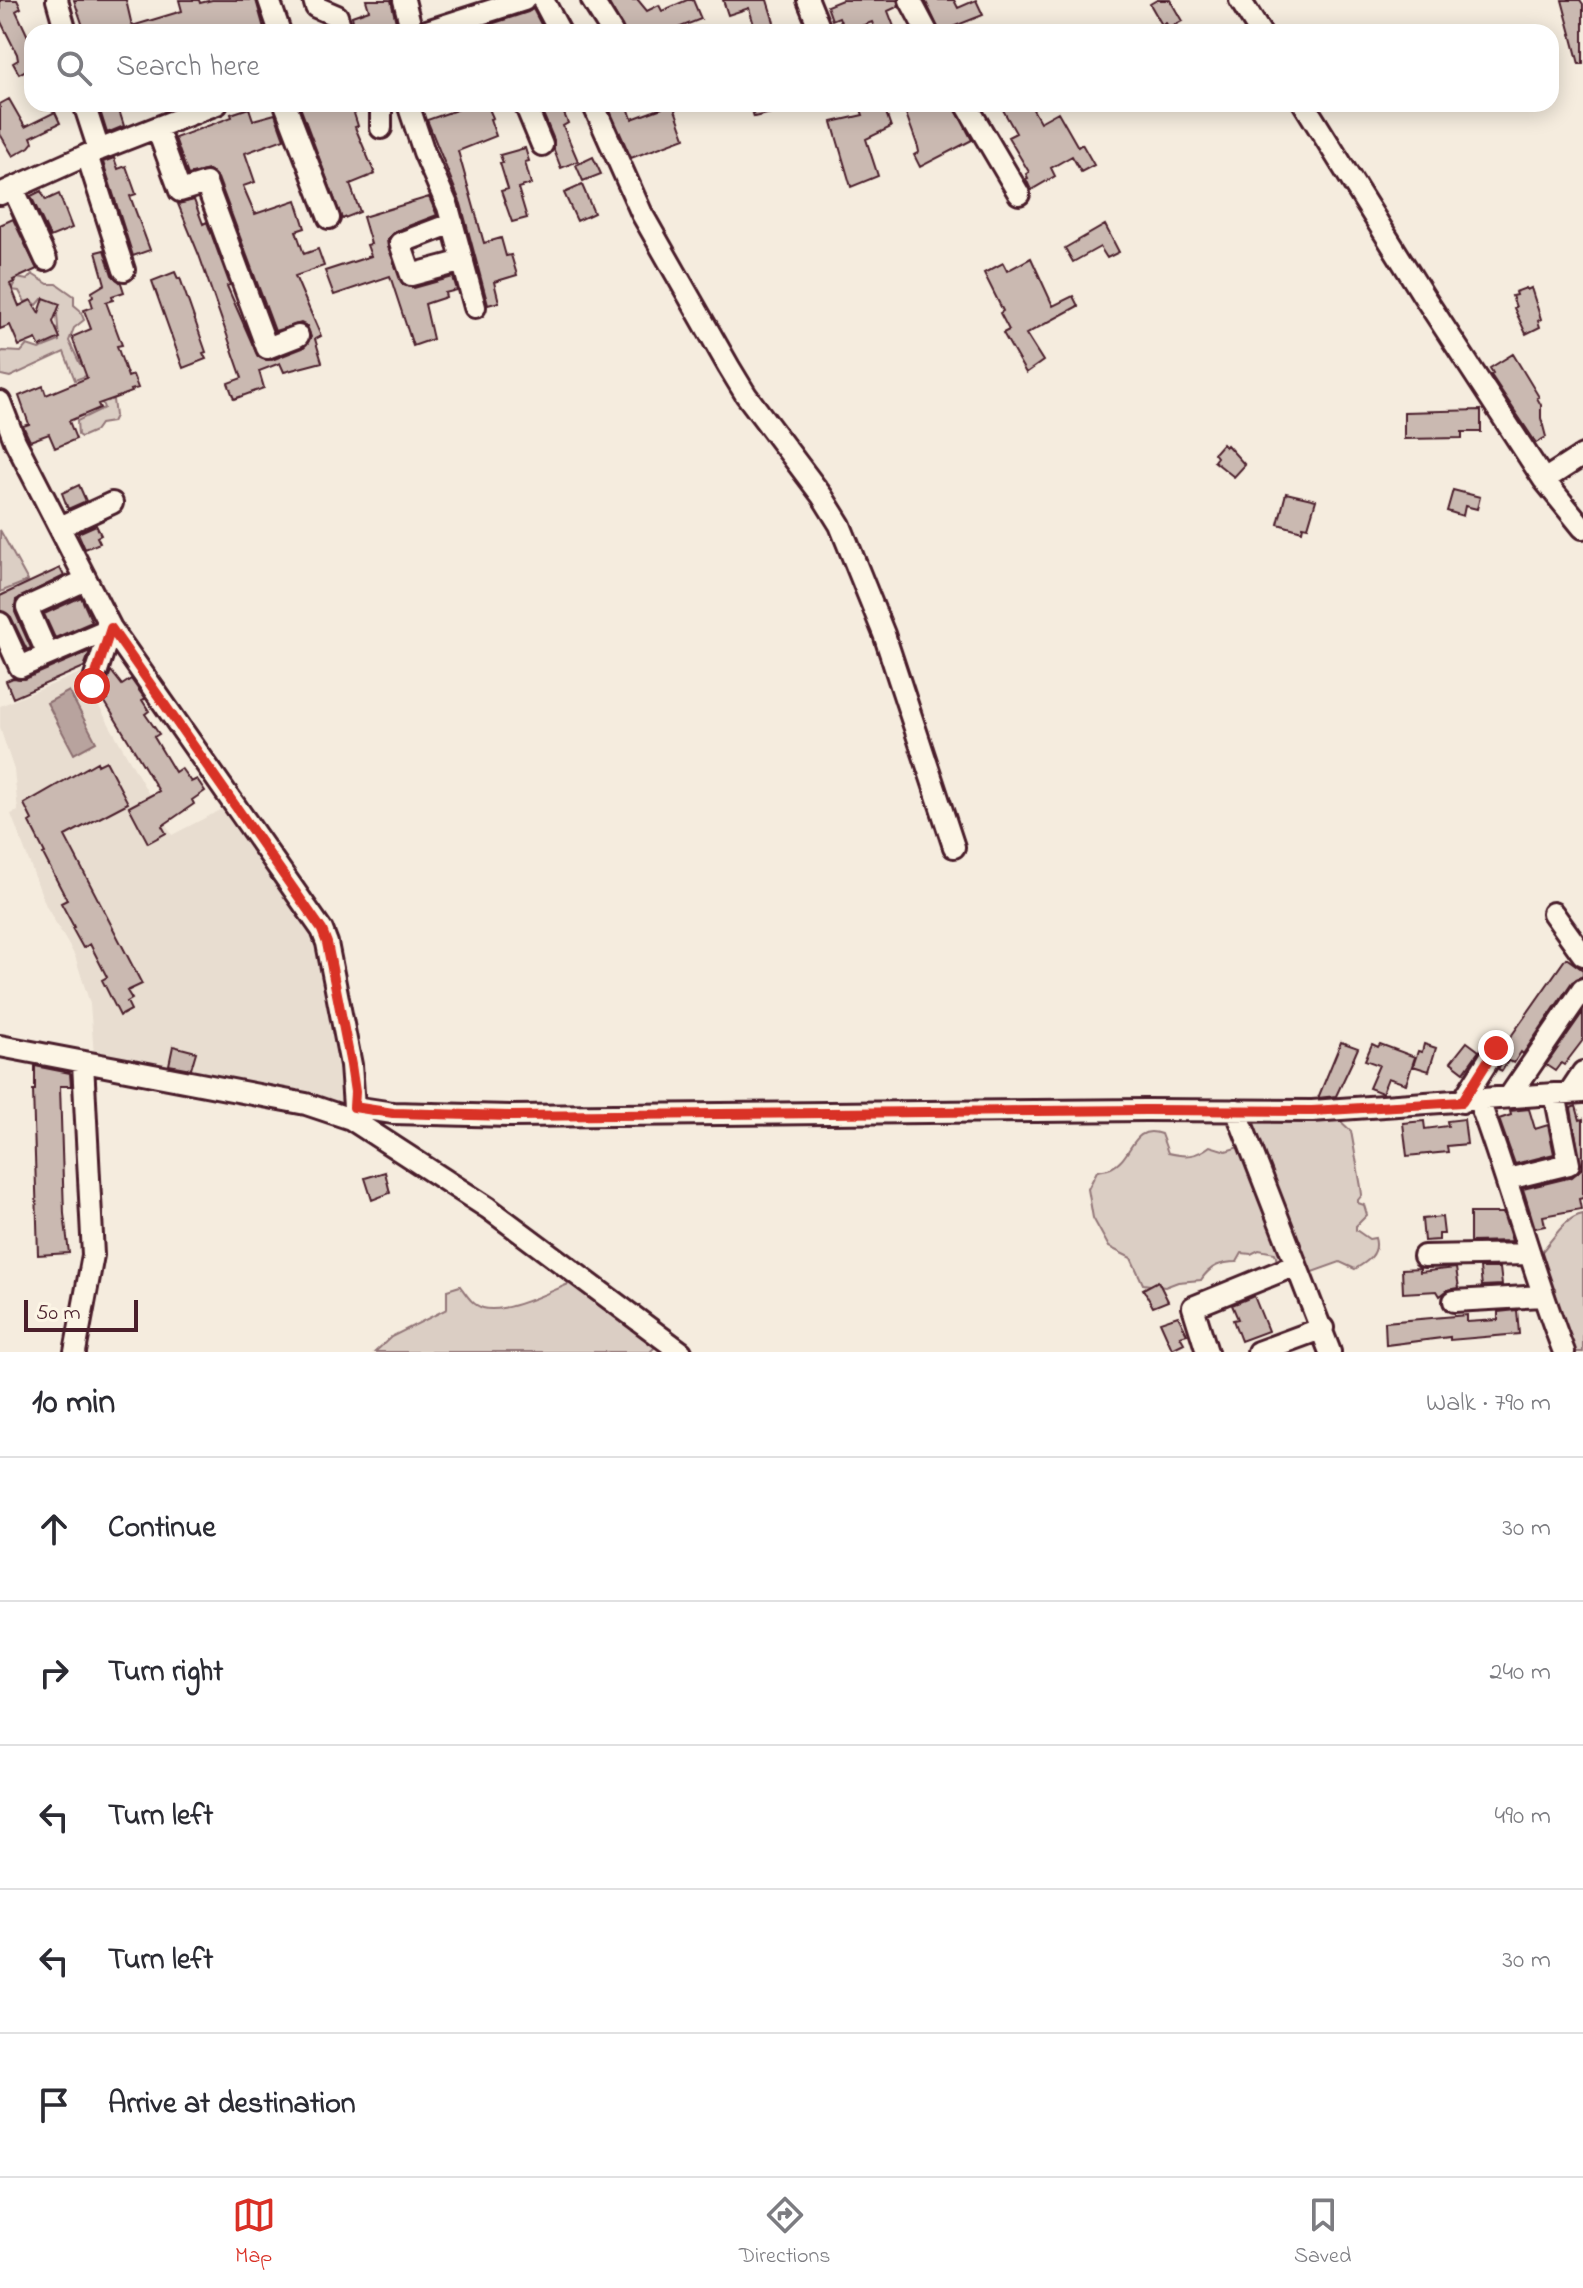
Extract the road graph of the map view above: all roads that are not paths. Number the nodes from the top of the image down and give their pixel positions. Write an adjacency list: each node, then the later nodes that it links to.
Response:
1 (57, 0): 12 (street)
2 (269, 0): 13 (street)
3 (314, 0): 14 (street)
4 (404, 0): 15 (street)
5 (524, 0): 11 (street)
6 (543, 0): 18 (street)
7 (592, 0): 19 (street)
8 (808, 0): 20 (street)
9 (910, 0): 21 (street)
10 (1240, 0): 22 (street)
11 (486, 12): 16 (street); 17 (street)
12 (64, 24)
13 (277, 24)
14 (340, 24)
15 (410, 24)
16 (465, 24)
17 (491, 24)
18 (556, 24)
19 (607, 24)
20 (818, 24)
21 (923, 24)
22 (1255, 24)
23 (85, 112): 35 (street)
24 (183, 112): 32 (street)
25 (288, 112): 38 (street)
26 (381, 112): 33 (street)
27 (411, 112): 39 (street)
28 (528, 112): 34 (street)
29 (597, 112): 57 (street)
30 (971, 112): 37 (street)
31 (1309, 112): 48 (street)
32 (157, 128): 35 (street); 44 (street)
33 (381, 128)
34 (542, 145)
35 (93, 153): 36 (street); 42 (street)
36 (6, 191): 40 (street)
37 (1019, 194)
38 (329, 218)
39 (453, 223): 41 (street); 41 (street)
40 (46, 260)
41 (463, 261): 43 (street)
42 (124, 270)
43 (475, 307)
44 (298, 336)
45 (0, 402): 46 (street)
46 (8, 445): 50 (street)
47 (1583, 455): 48 (street)
48 (1544, 480): 51 (street)
49 (112, 503): 50 (street)
50 (60, 527): 52 (street)
51 (1583, 528)
52 (86, 580): 54 (street); 55 (street)
53 (0, 623): 55 (street)
54 (111, 628): 55 (street); 56 (street); 69 (street)
55 (48, 655)
56 (92, 686)
57 (954, 847)
58 (1553, 913): 59 (street)
59 (1583, 955)
60 (1583, 989): 66 (street)
61 (0, 1046): 63 (street)
62 (1496, 1048): 67 (street)
63 (83, 1063): 69 (street); 77 (street)
64 (1583, 1072): 65 (street)
65 (1569, 1093): 66 (street); 70 (street)
66 (1509, 1097): 67 (street)
67 (1471, 1102): 68 (street); 70 (street)
68 (1236, 1110): 69 (street); 73 (street)
69 (352, 1113): 78 (street)
70 (1508, 1179): 71 (street)
71 (1530, 1254): 72 (street); 74 (street)
72 (1424, 1256)
73 (1296, 1265): 76 (street); 79 (street)
74 (1542, 1296): 75 (street); 82 (street)
75 (1454, 1301)
76 (1323, 1328): 80 (street); 81 (street)
77 (75, 1352)
78 (681, 1352)
79 (1207, 1352)
80 (1258, 1352)
81 (1330, 1352)
82 (1564, 1352)

